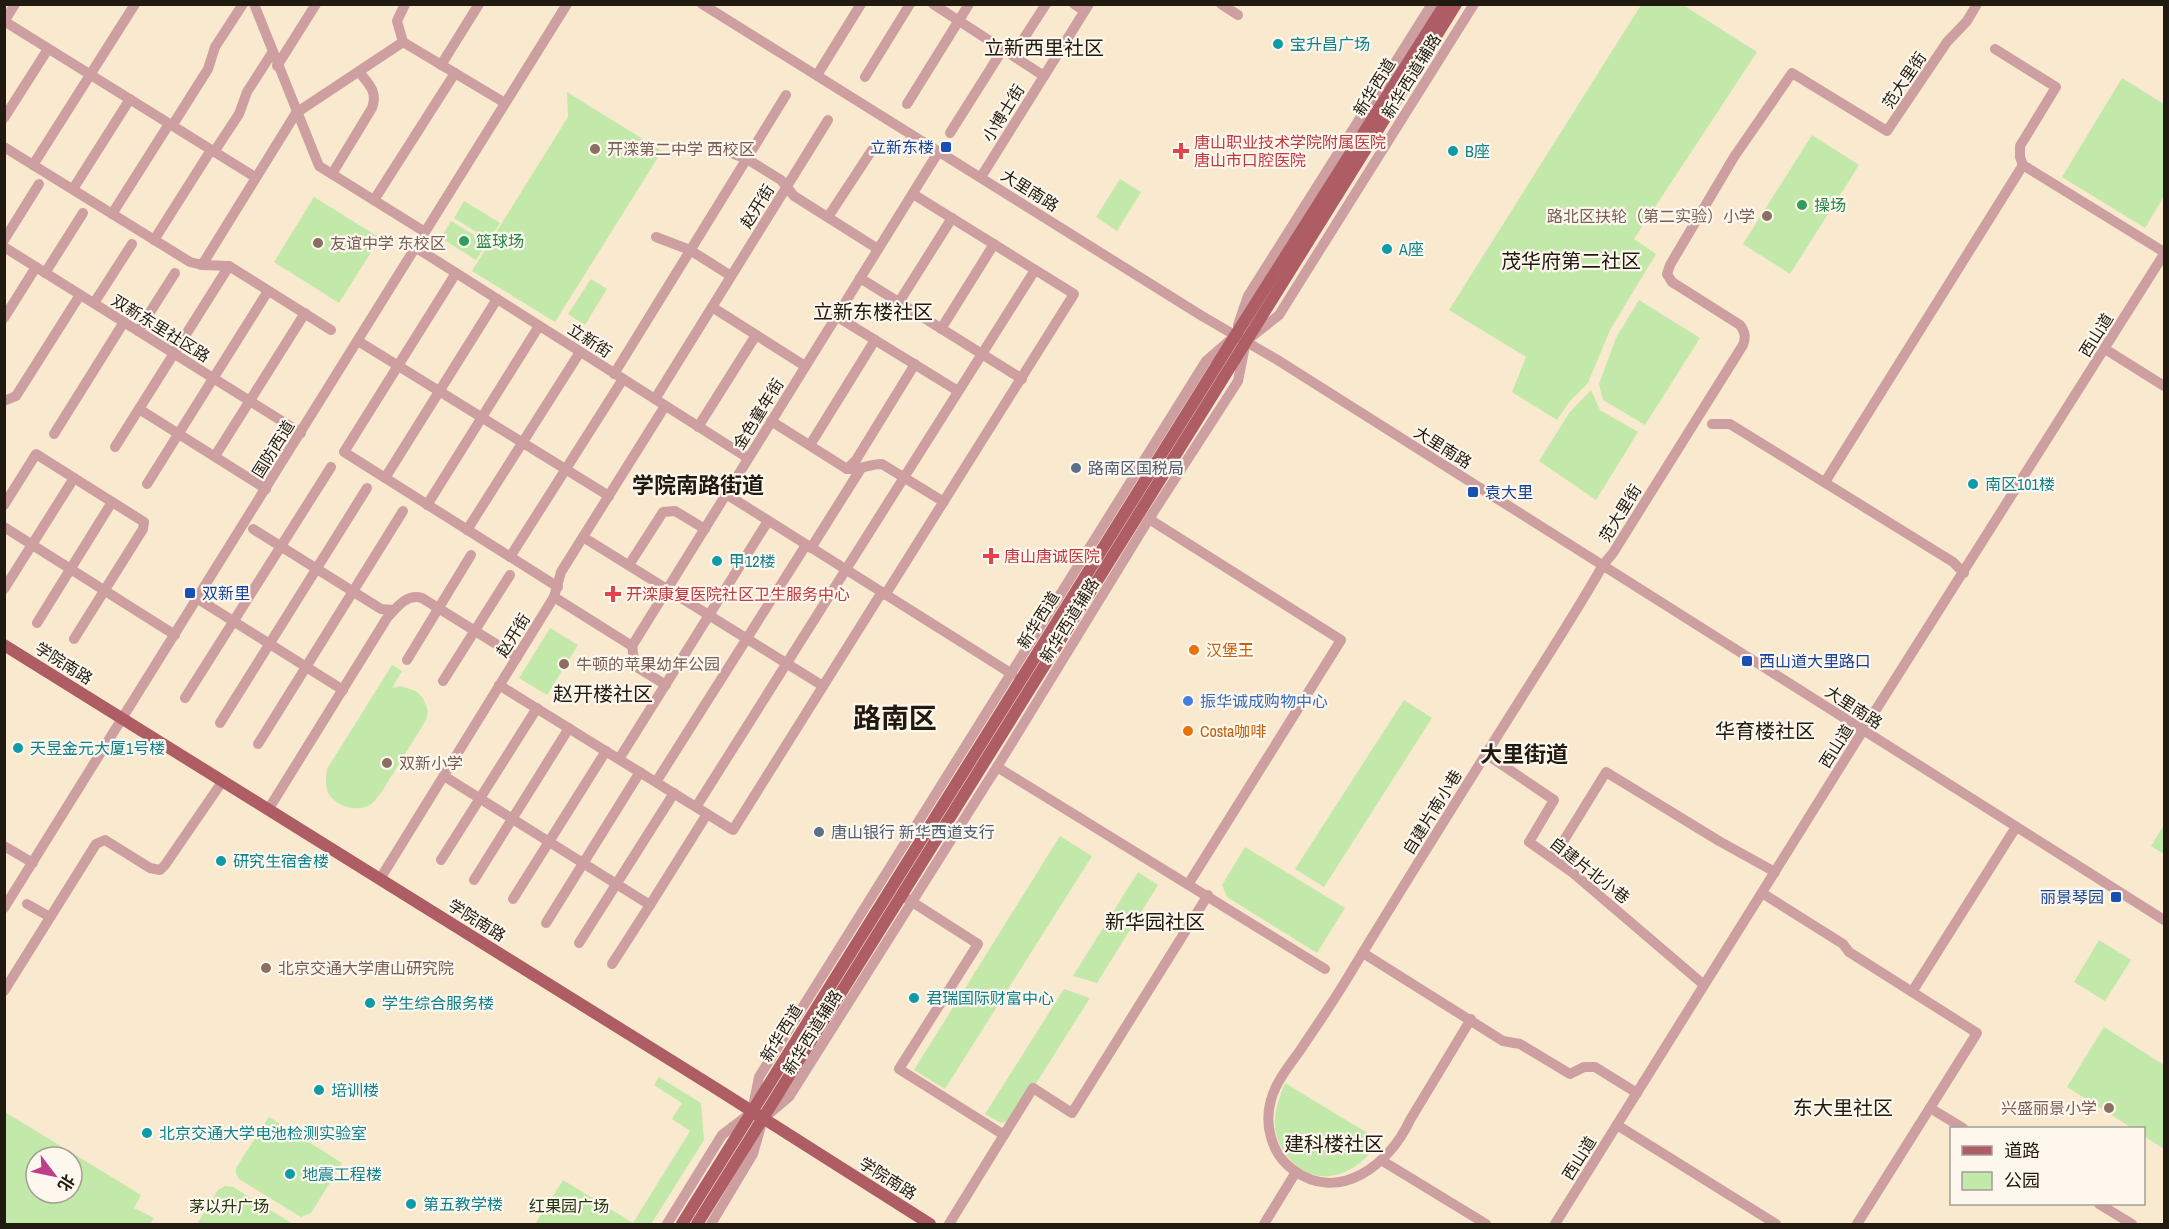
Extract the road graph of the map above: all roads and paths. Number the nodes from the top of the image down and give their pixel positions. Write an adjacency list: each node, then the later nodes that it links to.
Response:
1 (15, 4): 26 (street)
2 (135, 4): 37 (street)
3 (243, 4): 48 (street)
4 (316, 4): 34 (street)
5 (405, 4): 27 (street)
6 (479, 4): 33 (street)
7 (567, 4): 43 (street, 国防西道)
8 (702, 4): 38 (street, 大里南路)
9 (861, 4): 38 (street)
10 (910, 4): 40 (street)
11 (933, 4): 25 (street)
12 (969, 4): 25 (street)
13 (1046, 4): 32 (street)
14 (1074, 4): 23 (street)
15 (1221, 4): 24 (street)
16 (1432, 4): 104 (street, 新华西道辅路)
17 (1445, 4): 104 (main road, 新华西道)
18 (1456, 4): 104 (main road, 新华西道)
19 (1474, 4): 104 (street, 新华西道辅路)
20 (1972, 4): 168 (street, 范大里街)
21 (1977, 4): 168 (street, 范大里街)
22 (256, 6): 31 (street)
23 (1087, 8): 39 (street, 小博士街)
24 (1238, 15)
25 (958, 21): 29 (street); 44 (street)
26 (5, 22): 28 (street)
27 (403, 42): 33 (street); 35 (street)
28 (48, 49): 37 (street); 46 (street)
29 (1003, 49): 32 (street); 49 (street)
30 (1995, 49): 57 (street)
31 (272, 52): 34 (street); 53 (street)
32 (1013, 55): 39 (street)
33 (441, 65): 36 (street)
34 (277, 66): 45 (street)
35 (359, 72): 45 (street); 58 (street)
36 (455, 73): 43 (street); 65 (street)
37 (90, 75): 42 (street); 56 (street)
38 (817, 75): 54 (street, 大里南路)
39 (1044, 76): 60 (street, 小博士街)
40 (865, 77)
41 (786, 95): 55 (street)
42 (130, 99): 48 (street); 63 (street)
43 (505, 103): 70 (street, 国防西道)
44 (907, 104)
45 (296, 113): 58 (street); 59 (street)
46 (4, 118)
47 (828, 120): 62 (street, 赵开街)
48 (170, 125): 53 (street); 67 (street)
49 (950, 134)
50 (713, 146): 55 (street)
51 (4, 147): 56 (street)
52 (872, 150): 68 (street)
53 (213, 151): 59 (street); 73 (street)
54 (939, 151): 60 (street, 大里南路); 64 (street, 金色童年街)
55 (747, 159): 62 (street); 79 (street)
56 (33, 165): 63 (street)
57 (2023, 165): 80 (street); 144 (street)
58 (332, 174): 65 (street)
59 (255, 177): 81 (street)
60 (981, 177): 104 (street, 大里南路)
61 (39, 184): 72 (street)
62 (787, 186): 68 (street); 87 (street, 赵开街)
63 (73, 189): 67 (street)
64 (913, 194): 69 (street); 78 (street, 金色童年街)
65 (374, 200): 70 (street)
66 (83, 213): 83 (street)
67 (112, 214): 73 (street)
68 (828, 217): 78 (street)
69 (952, 218): 75 (street); 92 (street)
70 (425, 232): 77 (street, 国防西道)
71 (656, 237): 79 (street)
72 (4, 240)
73 (154, 240): 81 (street)
74 (132, 244): 93 (street)
75 (994, 244): 84 (street); 100 (street)
76 (4, 248): 83 (street, 双新东里社区路)
77 (415, 248): 86 (street, 立新街); 106 (street, 国防西道)
78 (878, 249): 88 (street, 金色童年街)
79 (690, 250): 87 (street); 114 (street)
80 (2164, 253): 107 (street, 西山道)
81 (202, 265): 82 (street)
82 (229, 266): 89 (street); 109 (street)
83 (40, 270): 90 (street, 双新东里社区路); 97 (street)
84 (1035, 270): 110 (street); 116 (street)
85 (175, 273): 102 (street)
86 (456, 273): 91 (street, 立新街); 112 (street)
87 (731, 276): 94 (street, 赵开街)
88 (860, 278): 92 (street); 96 (street, 金色童年街)
89 (268, 291): 95 (street); 115 (street)
90 (80, 295): 93 (street, 双新东里社区路); 121 (street)
91 (497, 299): 99 (street, 立新街); 119 (street)
92 (899, 302): 100 (street)
93 (94, 303): 98 (street, 双新东里社区路)
94 (712, 307): 103 (street); 120 (street, 赵开街)
95 (304, 313): 101 (street); 122 (street)
96 (836, 316): 105 (street); 113 (street, 金色童年街)
97 (4, 318)
98 (124, 322): 102 (street, 双新东里社区路); 130 (street)
99 (539, 326): 108 (street, 立新街); 125 (street)
100 (941, 329): 110 (street)
101 (331, 330)
102 (138, 331): 109 (street, 双新东里社区路)
103 (756, 335): 113 (street); 128 (street)
104 (1240, 338): 155 (street, 新华西道辅路); 168 (street, 大里南路); 197 (street, 新华西道辅路); 238 (main road, 新华西道); 256 (main road, 新华西道)
105 (875, 340): 111 (street); 133 (street)
106 (358, 341): 112 (street); 129 (street, 国防西道)
107 (2105, 349): 117 (street); 172 (street, 西山道)
108 (580, 352): 114 (street, 立新街); 132 (street)
109 (173, 353): 115 (street, 双新东里社区路); 124 (street)
110 (982, 354): 116 (street); 118 (street)
111 (915, 364): 118 (street); 138 (street)
112 (398, 366): 119 (street); 143 (street)
113 (805, 366): 126 (street, 金色童年街)
114 (619, 376): 120 (street, 立新街); 139 (street)
115 (213, 378): 122 (street, 双新东里社区路); 131 (street)
116 (1022, 379): 151 (street)
117 (2164, 386)
118 (958, 391): 141 (street)
119 (439, 392): 125 (street); 143 (street)
120 (655, 399): 123 (street, 立新街)
121 (4, 401)
122 (250, 401): 129 (street, 双新东里社区路); 135 (street)
123 (665, 406): 128 (street, 立新街); 149 (street, 赵开街)
124 (139, 409): 131 (street); 134 (street)
125 (481, 417): 132 (street); 153 (street)
126 (771, 421): 133 (street); 136 (street, 金色童年街)
127 (1713, 424): 144 (street)
128 (698, 427): 136 (street, 立新街)
129 (301, 433): 146 (street, 国防西道)
130 (54, 434)
131 (178, 434): 135 (street); 145 (street)
132 (522, 443): 139 (street); 160 (street)
133 (810, 445): 138 (street)
134 (115, 447)
135 (215, 456): 146 (street)
136 (748, 458): 148 (street, 金色童年街)
137 (331, 467): 164 (street)
138 (847, 469): 140 (street)
139 (566, 470): 149 (street); 166 (street)
140 (860, 470): 141 (street); 163 (street)
141 (904, 477): 151 (street); 171 (street)
142 (74, 478): 150 (street); 152 (street); 162 (street)
143 (385, 478): 153 (street)
144 (1825, 482): 172 (street)
145 (147, 484)
146 (266, 489): 180 (street, 国防西道)
147 (367, 489): 170 (street)
148 (726, 494): 156 (street); 159 (street, 金色童年街)
149 (609, 496): 161 (street, 赵开街)
150 (112, 502): 169 (street); 176 (street)
151 (944, 502): 179 (street)
152 (4, 505)
153 (427, 505): 160 (street)
154 (403, 511): 177 (street)
155 (1149, 519): 213 (street, 新华西道辅路); 234 (street)
156 (768, 521): 163 (street); 183 (street)
157 (4, 527): 162 (street)
158 (253, 529): 164 (street)
159 (705, 529): 167 (street); 175 (street, 金色童年街)
160 (467, 530): 166 (street)
161 (583, 537): 167 (street); 178 (street, 赵开街)
162 (33, 545): 169 (street); 174 (street)
163 (808, 546): 171 (street); 189 (street)
164 (281, 547): 170 (street); 184 (street)
165 (471, 555): 181 (street)
166 (510, 557): 178 (street)
167 (629, 565): 175 (street)
168 (1603, 565): 208 (street, 大里南路); 211 (street, 自建片南小巷)
169 (70, 569): 176 (street); 185 (street)
170 (316, 569): 177 (street); 190 (street)
171 (846, 570): 179 (street); 195 (street)
172 (1964, 573): 208 (street, 西山道)
173 (510, 575): 186 (street)
174 (4, 589)
175 (667, 589): 183 (street); 192 (street, 金色童年街)
176 (105, 590): 187 (street); 188 (street)
177 (352, 592): 182 (street); 196 (street)
178 (556, 592): 192 (street); 193 (street, 赵开街)
179 (883, 593): 197 (street); 201 (street)
180 (198, 598): 184 (street); 187 (street, 国防西道)
181 (438, 609): 182 (street); 186 (street); 194 (street)
182 (394, 610): 202 (street)
183 (709, 615): 189 (street); 200 (street)
184 (234, 621): 190 (street); 203 (street)
185 (37, 623)
186 (474, 631): 193 (street); 198 (street)
187 (175, 635): 205 (street, 国防西道)
188 (74, 639)
189 (747, 639): 195 (street); 217 (street)
190 (269, 644): 196 (street); 206 (street)
191 (4, 645): 205 (main road, 学院南路)
192 (632, 646): 200 (street)
193 (517, 657): 199 (street, 赵开街)
194 (407, 660)
195 (786, 664): 201 (street); 220 (street)
196 (306, 667): 202 (street); 209 (street)
197 (1012, 674): 256 (street, 新华西道辅路)
198 (443, 681)
199 (500, 685): 204 (street); 215 (street, 赵开街)
200 (666, 685): 212 (street)
201 (823, 686): 222 (street)
202 (343, 690): 221 (street)
203 (185, 698)
204 (537, 708): 207 (street); 219 (street)
205 (122, 719): 216 (main road, 学院南路); 229 (street, 国防西道)
206 (220, 723)
207 (569, 728): 210 (street); 223 (street)
208 (1863, 730): 224 (street, 大里南路); 231 (street, 西山道)
209 (258, 744)
210 (606, 751): 212 (street); 225 (street)
211 (1486, 754): 227 (street, 自建片北小巷); 247 (street, 自建片南小巷)
212 (619, 759): 214 (street)
213 (997, 766): 234 (street); 238 (street, 新华西道辅路)
214 (640, 772): 217 (street); 230 (street)
215 (444, 776): 219 (street); 232 (street, 赵开街)
216 (222, 782): 221 (main road, 学院南路); 243 (street)
217 (656, 782): 218 (street)
218 (674, 793): 220 (street); 235 (street)
219 (480, 798): 223 (street); 228 (street)
220 (696, 807): 222 (street)
221 (268, 810): 232 (main road, 学院南路)
222 (707, 814): 241 (street)
223 (513, 819): 225 (street); 233 (street)
224 (2016, 827): 244 (street, 大里南路); 252 (street)
225 (549, 842): 230 (street); 239 (street)
226 (4, 846): 229 (street)
227 (1553, 858): 231 (street); 250 (street, 自建片北小巷)
228 (441, 860)
229 (33, 863): 242 (street, 国防西道)
230 (583, 863): 235 (street); 245 (street)
231 (1775, 872): 236 (street, 西山道)
232 (380, 879): 256 (main road, 学院南路)
233 (474, 880)
234 (1189, 883): 237 (street)
235 (616, 884): 241 (street); 246 (street)
236 (1762, 893): 250 (street, 西山道); 252 (street)
237 (1208, 895): 249 (street); 260 (street)
238 (906, 898): 257 (main road, 新华西道); 260 (street)
239 (513, 899)
240 (27, 904): 243 (street)
241 (650, 905): 248 (street)
242 (4, 908)
243 (50, 917): 251 (street)
244 (2164, 920)
245 (546, 923)
246 (579, 943)
247 (1363, 952): 253 (street); 262 (street, 自建片南小巷)
248 (612, 964)
249 (1325, 969)
250 (1704, 985): 254 (street, 西山道)
251 (4, 991)
252 (1912, 992): 255 (street)
253 (1471, 1019): 254 (street); 261 (street)
254 (1637, 1093): 258 (street, 西山道)
255 (1930, 1108): 259 (street); 274 (street)
256 (752, 1112): 257 (main road, 学院南路); 264 (street); 265 (main road, 新华西道)
257 (763, 1119): 266 (main road, 新华西道); 267 (street); 268 (main road, 学院南路)
258 (1617, 1125): 272 (street, 西山道); 273 (street)
259 (1961, 1127)
260 (1004, 1135): 269 (street)
261 (1381, 1160): 262 (street); 271 (street)
262 (1296, 1172): 270 (street)
263 (2102, 1205): 275 (street)
264 (667, 1224)
265 (682, 1224)
266 (697, 1224)
267 (711, 1224)
268 (930, 1224)
269 (949, 1224)
270 (1263, 1224)
271 (1486, 1224)
272 (1555, 1224)
273 (1776, 1224)
274 (1857, 1224)
275 (2132, 1224)

